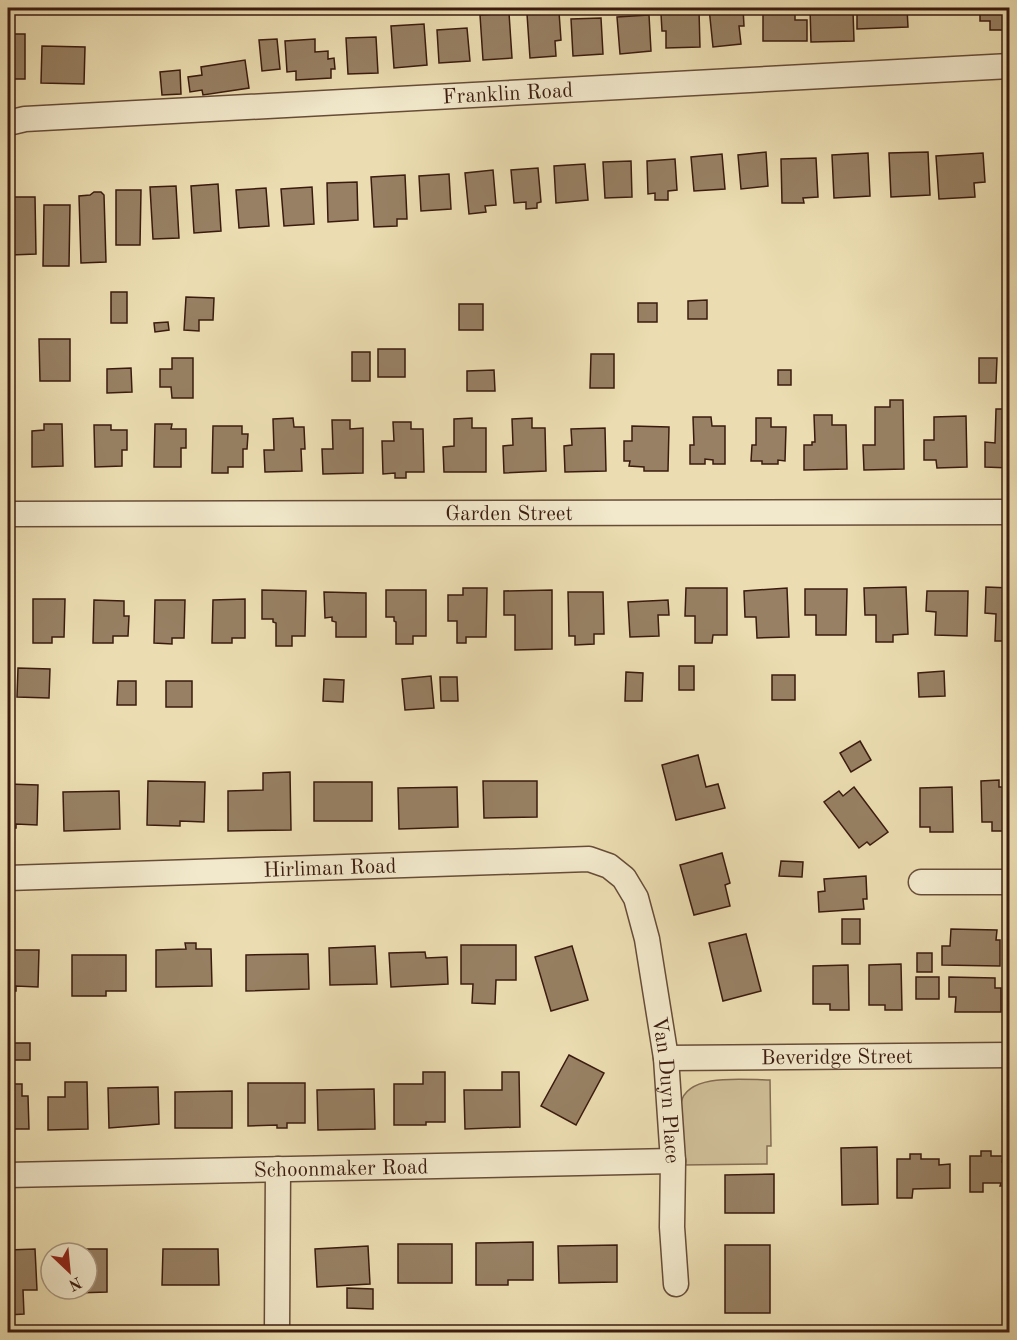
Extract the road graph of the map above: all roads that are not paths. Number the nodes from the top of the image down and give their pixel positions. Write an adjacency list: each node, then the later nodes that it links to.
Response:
1 (1010, 66): 2 (street, Franklin Road)
2 (8, 123)
3 (1010, 512): 4 (street, Garden Street)
4 (8, 514)
5 (8, 878): 8 (street, Hirliman Road)
6 (921, 882): 7 (street)
7 (1010, 882)
8 (636, 898): 10 (street, Van Duyn Place)
9 (1010, 1055): 10 (street, Beveridge Street)
10 (666, 1058): 11 (street, Van Duyn Place)
11 (673, 1161): 12 (street, Schoonmaker Road); 14 (street, Van Duyn Place)
12 (278, 1169): 13 (street, Schoonmaker Road); 15 (street)
13 (8, 1175)
14 (676, 1284)
15 (277, 1332)

